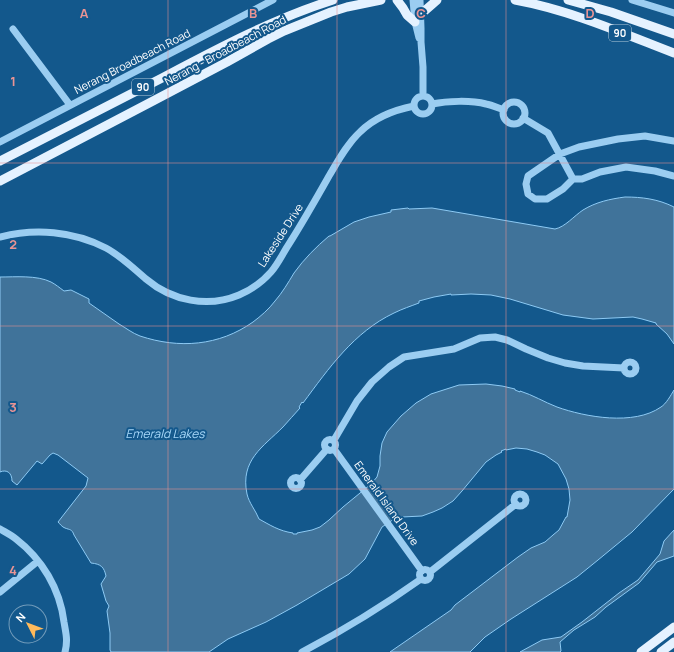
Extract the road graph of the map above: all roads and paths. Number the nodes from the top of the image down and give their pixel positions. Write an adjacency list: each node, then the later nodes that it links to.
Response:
1 (274, 0): 20 (street, Nerang Broadbeach Road)
2 (333, 0): 27 (main road, Nerang - Broadbeach Road / 90)
3 (381, 0): 30 (main road, Nerang - Broadbeach Road / 90)
4 (397, 0): 13 (main road)
5 (413, 0): 13 (street)
6 (420, 0): 12 (street)
7 (437, 0): 12 (main road)
8 (515, 0): 17 (main road, 90)
9 (568, 0): 15 (main road, 90)
10 (632, 0): 11 (street)
11 (674, 13)
12 (421, 14): 16 (street)
13 (415, 22): 16 (street)
14 (13, 29): 20 (street)
15 (674, 34)
16 (420, 42): 18 (street)
17 (674, 52)
18 (423, 95): 19 (street); 21 (street)
19 (432, 104): 21 (street); 22 (street)
20 (70, 105): 25 (street, Nerang Broadbeach Road)
21 (414, 106): 31 (street, Lakeside Drive)
22 (504, 110): 23 (street); 23 (street)
23 (524, 118): 26 (street)
24 (674, 141): 26 (street)
25 (0, 142)
26 (560, 154): 29 (street); 29 (street)
27 (0, 161)
28 (674, 176): 29 (street)
29 (573, 180)
30 (0, 181)
31 (0, 237)
32 (624, 368): 33 (street)
33 (331, 449): 34 (street); 38 (street, Emerald Island Drive)
34 (300, 480)
35 (516, 504): 39 (street)
36 (0, 529): 37 (street)
37 (38, 561): 41 (street); 44 (street)
38 (422, 571): 39 (street); 40 (street)
39 (430, 572): 40 (street)
40 (421, 579): 45 (street)
41 (0, 592)
42 (674, 627): 46 (main road)
43 (674, 642): 47 (main road)
44 (65, 652)
45 (302, 652)
46 (641, 652)
47 (661, 652)

